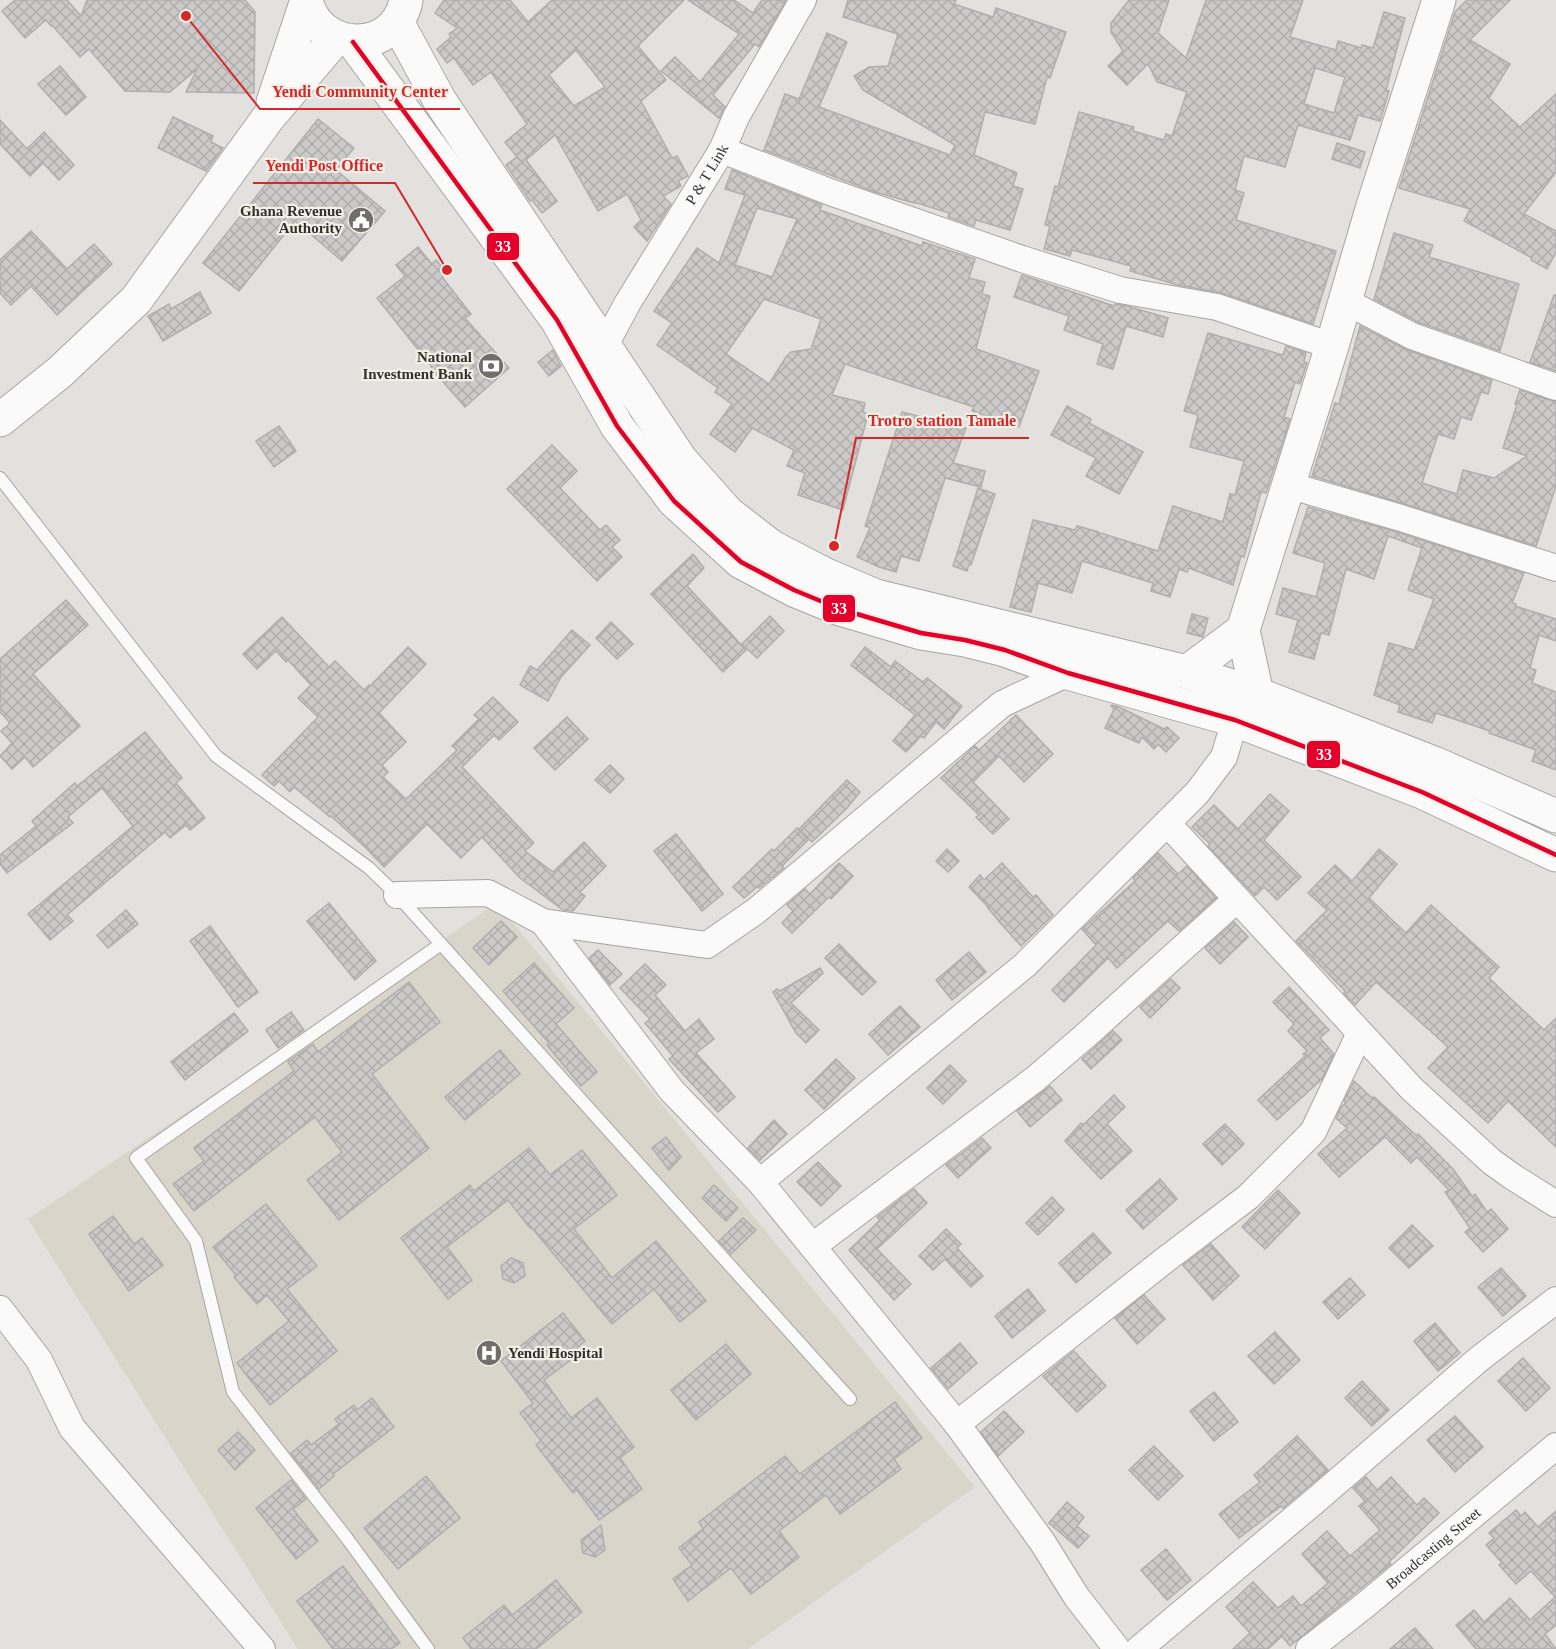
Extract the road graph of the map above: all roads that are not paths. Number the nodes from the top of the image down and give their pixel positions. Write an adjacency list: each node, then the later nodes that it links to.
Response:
1 (803, 0): 7 (street, P & T Link)
2 (1439, 0): 8 (main road)
3 (306, 1): 5 (main road); 6 (main road)
4 (401, 11): 5 (main road); 10 (main road)
5 (344, 40): 6 (main road); 18 (main road)
6 (268, 118): 12 (main road)
7 (722, 150): 9 (street); 10 (street, P & T Link)
8 (1345, 301): 9 (main road); 11 (street)
9 (1332, 346): 14 (main road)
10 (604, 347): 17 (main road)
11 (1556, 387)
12 (0, 420)
13 (0, 478): 23 (lane)
14 (1288, 485): 15 (street); 16 (main road)
15 (1556, 568)
16 (1244, 630): 17 (main road); 19 (main road)
17 (1187, 672): 19 (main road)
18 (1068, 673): 19 (main road); 25 (street)
19 (1246, 701): 20 (main road); 21 (street); 22 (main road)
20 (1556, 816)
21 (1167, 823): 24 (street); 28 (street)
22 (1556, 855)
23 (398, 895): 25 (street); 26 (lane)
24 (1236, 900): 27 (street); 30 (street)
25 (543, 922): 28 (street)
26 (441, 944): 33 (lane); 37 (lane)
27 (1360, 1033): 29 (street); 34 (street)
28 (760, 1182): 30 (street)
29 (1556, 1204)
30 (813, 1246): 34 (street)
31 (1556, 1300): 39 (street)
32 (0, 1309): 36 (street)
33 (850, 1399)
34 (957, 1424): 38 (street)
35 (1556, 1446): 40 (street, Broadcasting Street)
36 (262, 1649)
37 (428, 1649)
38 (1117, 1649)
39 (1139, 1649)
40 (1310, 1649)

